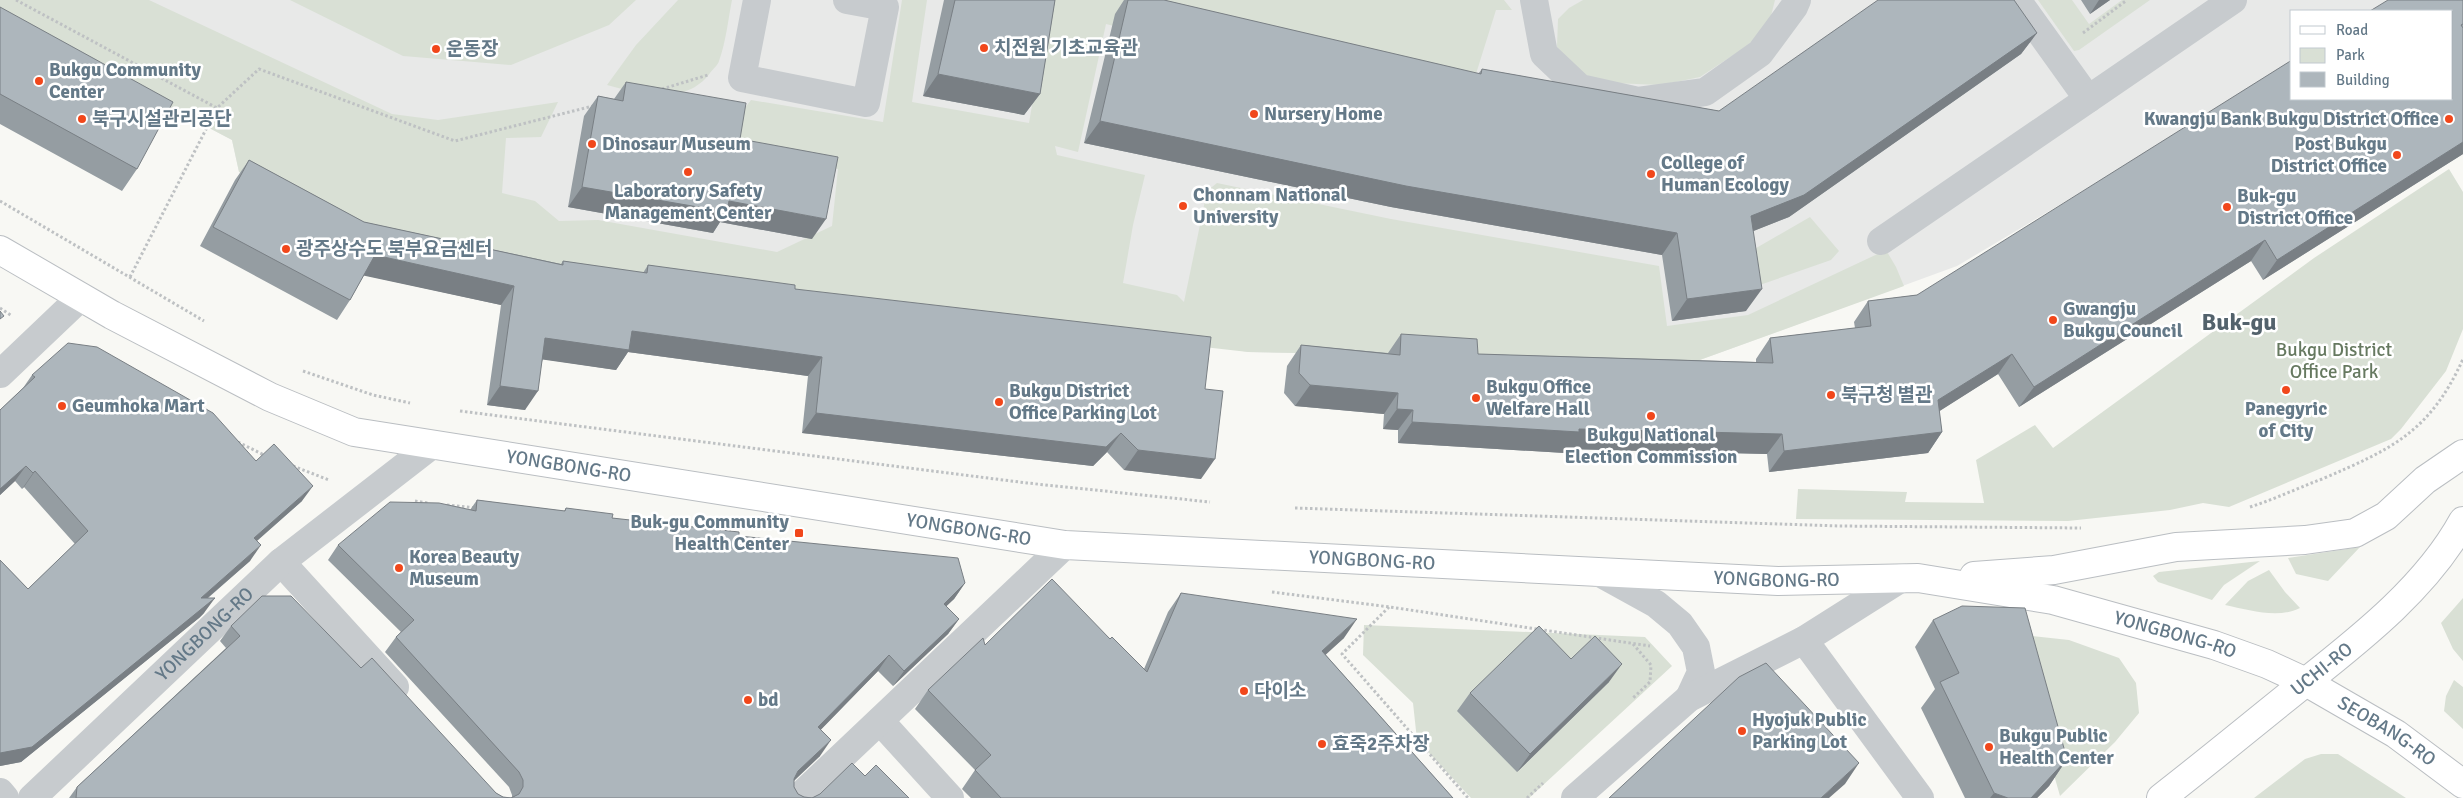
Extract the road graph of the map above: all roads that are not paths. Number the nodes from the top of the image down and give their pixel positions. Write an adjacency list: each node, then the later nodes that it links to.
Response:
1 (756, 0): 2 (street)
2 (847, 0)
3 (1534, 0): 4 (street)
4 (1796, 0)
5 (2017, 0): 7 (street)
6 (2233, 0): 7 (street)
7 (2088, 99): 8 (street)
8 (1881, 241)
9 (0, 250): 10 (main road, YONGBONG-RO)
10 (81, 298): 11 (street); 12 (main road, YONGBONG-RO)
11 (0, 374)
12 (432, 444): 15 (main road, YONGBONG-RO); 16 (street, YONGBONG-RO)
13 (2463, 454): 18 (main road)
14 (2463, 521): 20 (main road, UCHI-RO)
15 (1065, 545): 17 (main road, YONGBONG-RO); 23 (street)
16 (281, 562): 22 (street); 27 (street, YONGBONG-RO)
17 (1598, 572): 18 (main road, YONGBONG-RO); 21 (street)
18 (1910, 578): 19 (street); 20 (main road, YONGBONG-RO)
19 (1804, 640): 21 (street); 31 (street)
20 (2306, 682): 24 (main road, SEOBANG-RO); 32 (main road, UCHI-RO)
21 (1689, 698): 30 (street)
22 (409, 702)
23 (880, 721): 28 (street); 29 (street)
24 (2463, 784)
25 (0, 792): 26 (street)
26 (5, 798)
27 (32, 798)
28 (798, 798)
29 (950, 798)
30 (1575, 798)
31 (1920, 798)
32 (2161, 798)

